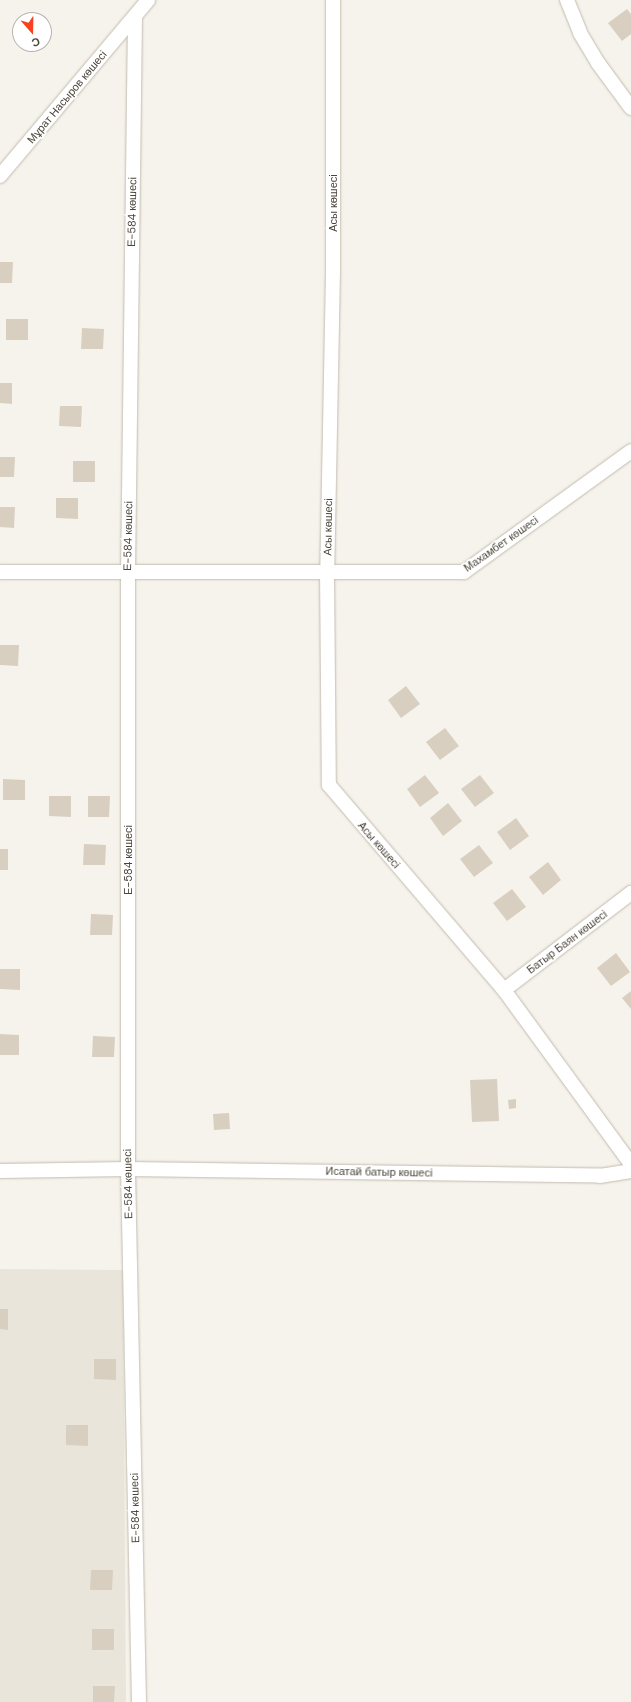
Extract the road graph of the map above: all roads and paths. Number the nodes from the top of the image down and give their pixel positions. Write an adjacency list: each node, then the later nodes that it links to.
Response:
1 (148, 0): 4 (street, Мұрат Насыров көшесі)
2 (333, 0): 8 (street, Асы көшесі)
3 (567, 0): 5 (street)
4 (135, 17): 6 (street, Мұрат Насыров көшесі); 10 (street, Е-584 көшесі)
5 (631, 108)
6 (0, 176)
7 (631, 451): 8 (street, Махамбет көшесі)
8 (327, 571): 10 (street, Махамбет көшесі); 12 (street, Асы көшесі)
9 (0, 572): 10 (street, Махамбет көшесі)
10 (128, 574): 14 (street, Е-584 көшесі)
11 (631, 893): 12 (street, Батыр Баян көшесі)
12 (504, 990): 13 (street, Асы көшесі)
13 (631, 1164)
14 (128, 1169): 15 (street, Исатай батыр көшесі); 16 (street, Исатай батыр көшесі); 17 (street, Е-584 көшесі)
15 (0, 1171)
16 (631, 1171)
17 (139, 1702)

